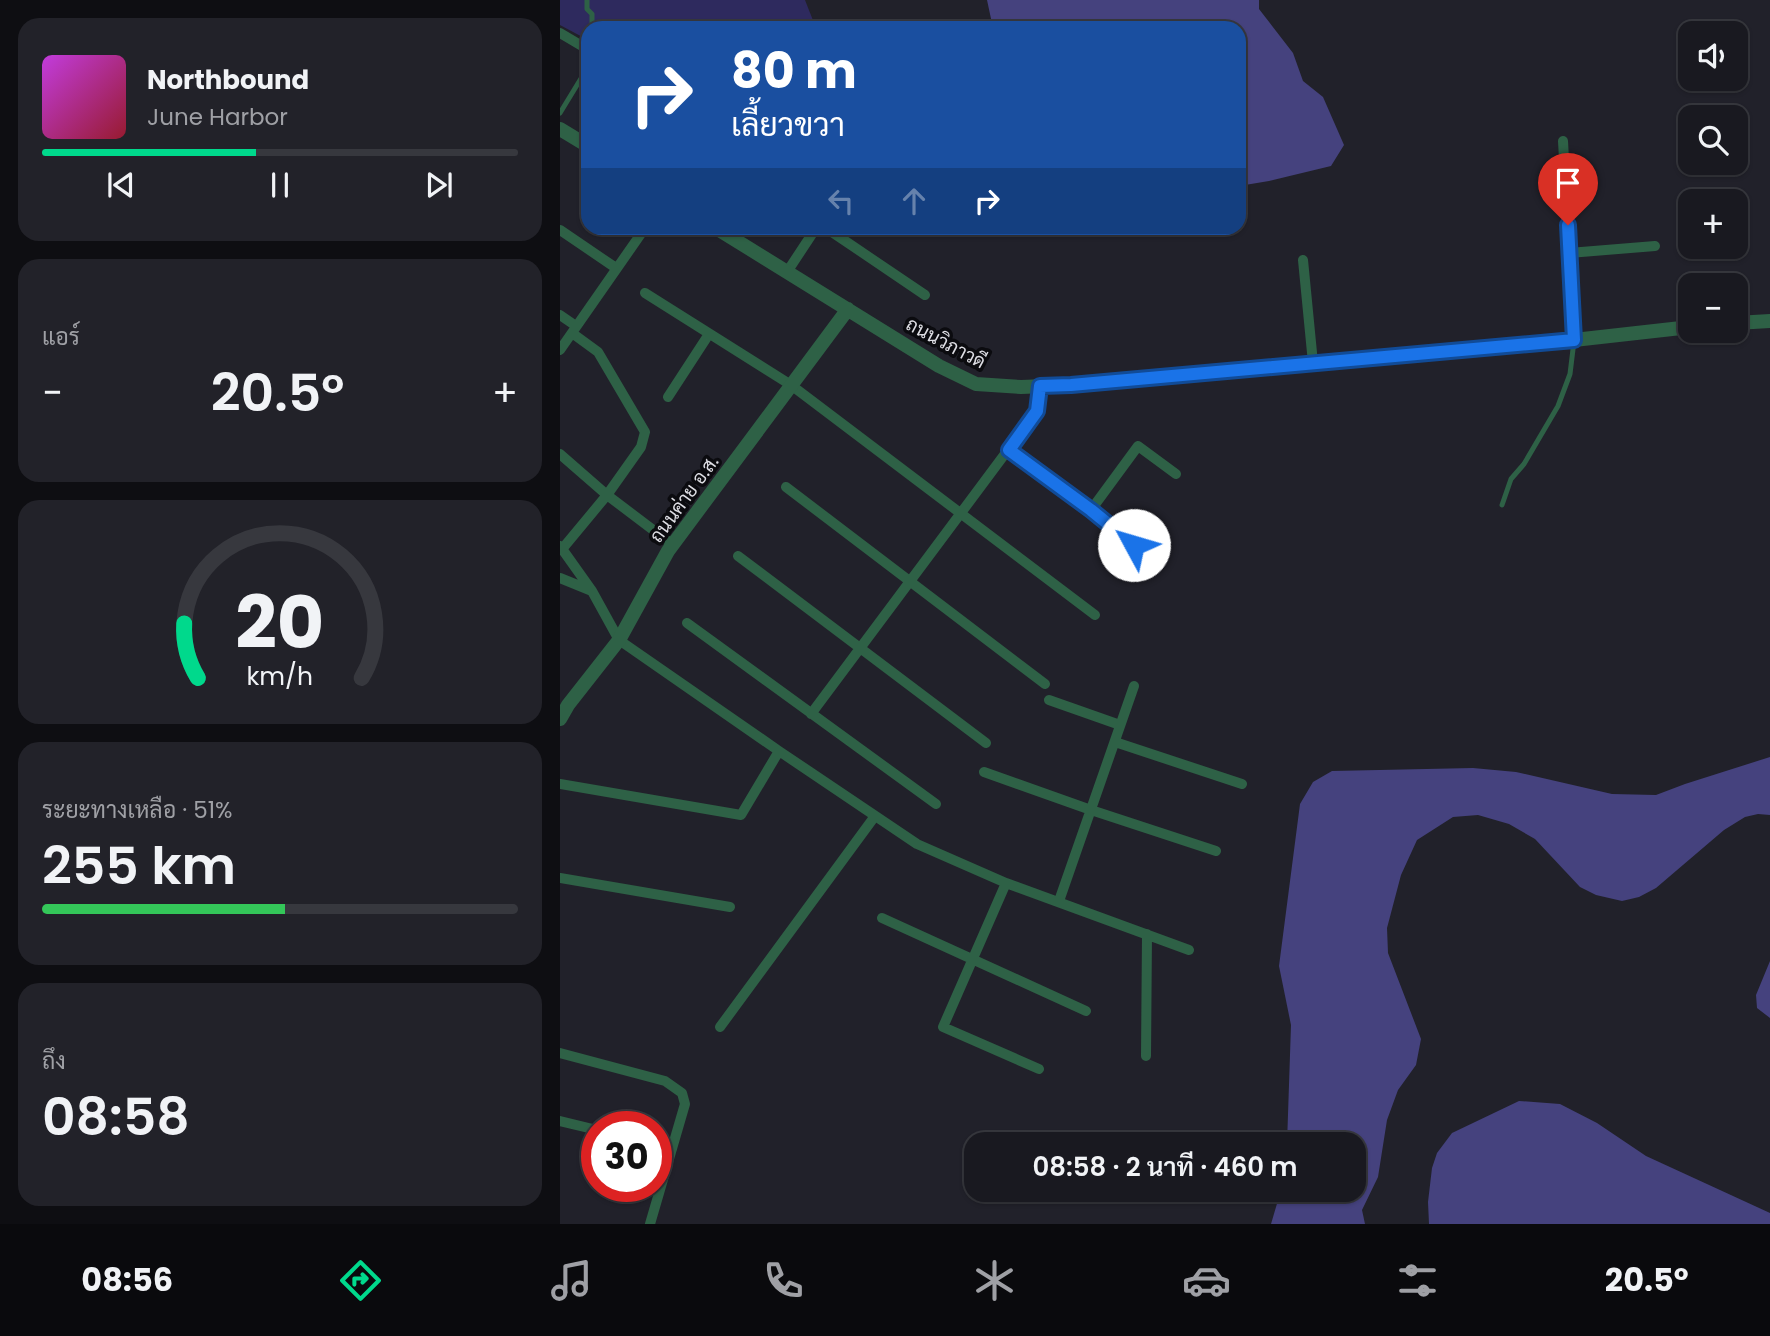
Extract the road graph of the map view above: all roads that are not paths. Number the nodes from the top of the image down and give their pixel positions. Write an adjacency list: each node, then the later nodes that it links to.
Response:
1 (587, 0): 2 (lane)
2 (592, 21)
3 (560, 33): 4 (street)
4 (581, 45)
5 (581, 78): 6 (lane)
6 (560, 113)
7 (560, 129): 8 (street)
8 (581, 142)
9 (1563, 142): 16 (street)
10 (560, 230): 18 (street)
11 (640, 235): 18 (street)
12 (727, 235): 19 (street, ถนนวิภาวดี)
13 (811, 235): 19 (street)
14 (836, 235): 21 (street)
15 (1655, 246): 16 (street)
16 (1569, 253): 29 (street)
17 (1303, 260): 31 (street)
18 (616, 268): 27 (street)
19 (787, 272): 22 (street, ถนนวิภาวดี)
20 (645, 293): 28 (street)
21 (925, 295)
22 (848, 309): 32 (street, ถนนค่าย อ.ส.); 33 (street, ถนนวิภาวดี)
23 (560, 315): 27 (street)
24 (1770, 321): 25 (street)
25 (1748, 322)
26 (1678, 328): 29 (street, ถนนวิภาวดี)
27 (574, 330): 30 (street); 39 (street)
28 (709, 334): 32 (street); 34 (street)
29 (1574, 340): 31 (street, ถนนวิภาวดี); 40 (lane)
30 (560, 350)
31 (1313, 363): 33 (street, ถนนวิภาวดี)
32 (791, 385): 42 (street); 43 (street, ถนนค่าย อ.ส.)
33 (1040, 386): 35 (street)
34 (667, 397)
35 (1009, 450): 41 (street); 42 (street)
36 (560, 454): 39 (street)
37 (1176, 474): 41 (street)
38 (786, 487): 48 (street)
39 (607, 495): 43 (street); 45 (street)
40 (1502, 505)
41 (1091, 510): 44 (street)
42 (961, 513): 48 (street); 50 (street)
43 (674, 545): 52 (street, ถนนค่าย อ.ส.)
44 (1134, 545)
45 (561, 547): 49 (street)
46 (738, 556): 53 (street)
47 (560, 578): 49 (street)
48 (910, 581): 53 (street); 54 (street)
49 (592, 591): 52 (street)
50 (1095, 615)
51 (687, 623): 57 (street)
52 (619, 640): 58 (street, ถนนค่าย อ.ส.); 62 (street)
53 (860, 648): 57 (street); 61 (street)
54 (1045, 684)
55 (1134, 686): 59 (street)
56 (1049, 699): 59 (street)
57 (811, 714): 66 (street)
58 (560, 719)
59 (1120, 725): 60 (street)
60 (1115, 742): 65 (street); 67 (street)
61 (986, 743)
62 (779, 751): 64 (street); 68 (street)
63 (984, 772): 67 (street)
64 (560, 784)
65 (1242, 784)
66 (936, 804)
67 (1091, 810): 69 (street); 72 (street)
68 (875, 816): 71 (street); 79 (street)
69 (1216, 851)
70 (560, 878): 73 (street)
71 (1006, 883): 72 (street); 77 (street)
72 (1059, 901): 75 (street)
73 (730, 907)
74 (882, 918): 77 (street)
75 (1147, 933): 76 (street); 81 (street)
76 (1189, 950)
77 (972, 960): 78 (street); 82 (street)
78 (1086, 1010)
79 (720, 1027)
80 (560, 1053): 85 (street)
81 (1146, 1056)
82 (1039, 1069)
83 (560, 1121): 84 (street)
84 (581, 1126)
85 (672, 1149)
86 (656, 1202): 87 (street)
87 (650, 1224)

